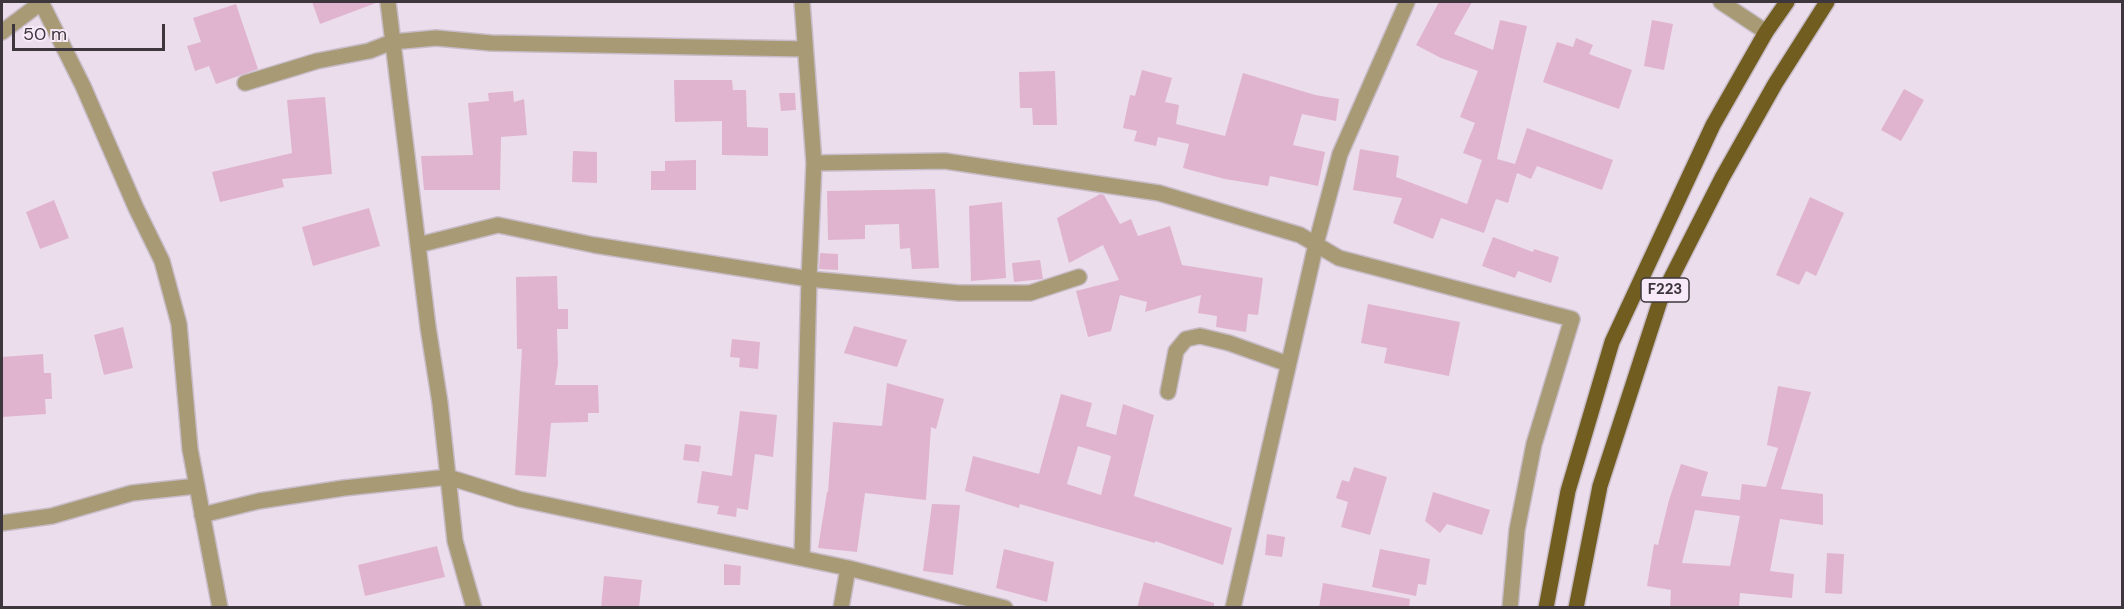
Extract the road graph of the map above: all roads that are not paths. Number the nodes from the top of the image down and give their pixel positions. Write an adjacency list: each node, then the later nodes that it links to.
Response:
1 (41, 2): 9 (street); 21 (street)
2 (388, 2): 10 (street)
3 (802, 2): 11 (street)
4 (1407, 2): 14 (street)
5 (1721, 2): 8 (street)
6 (1787, 2): 8 (main road, F223)
7 (1827, 2): 33 (main road, F223)
8 (1766, 32): 32 (main road, F223)
9 (2, 33)
10 (392, 42): 11 (street); 12 (street); 15 (street)
11 (805, 49): 13 (street)
12 (245, 83)
13 (814, 163): 14 (street); 17 (street)
14 (1316, 244): 18 (street); 31 (street)
15 (418, 245): 17 (street); 20 (street)
16 (1079, 277): 17 (street)
17 (809, 279): 24 (street)
18 (1288, 364): 19 (street); 30 (street)
19 (1168, 392)
20 (448, 477): 22 (street); 24 (street); 27 (street)
21 (197, 486): 22 (street); 23 (street)
22 (202, 515): 26 (street)
23 (2, 523)
24 (802, 558): 25 (street)
25 (848, 568): 28 (street); 29 (street)
26 (220, 608)
27 (474, 608)
28 (841, 608)
29 (1005, 608)
30 (1233, 608)
31 (1510, 608)
32 (1545, 608)
33 (1576, 608)

